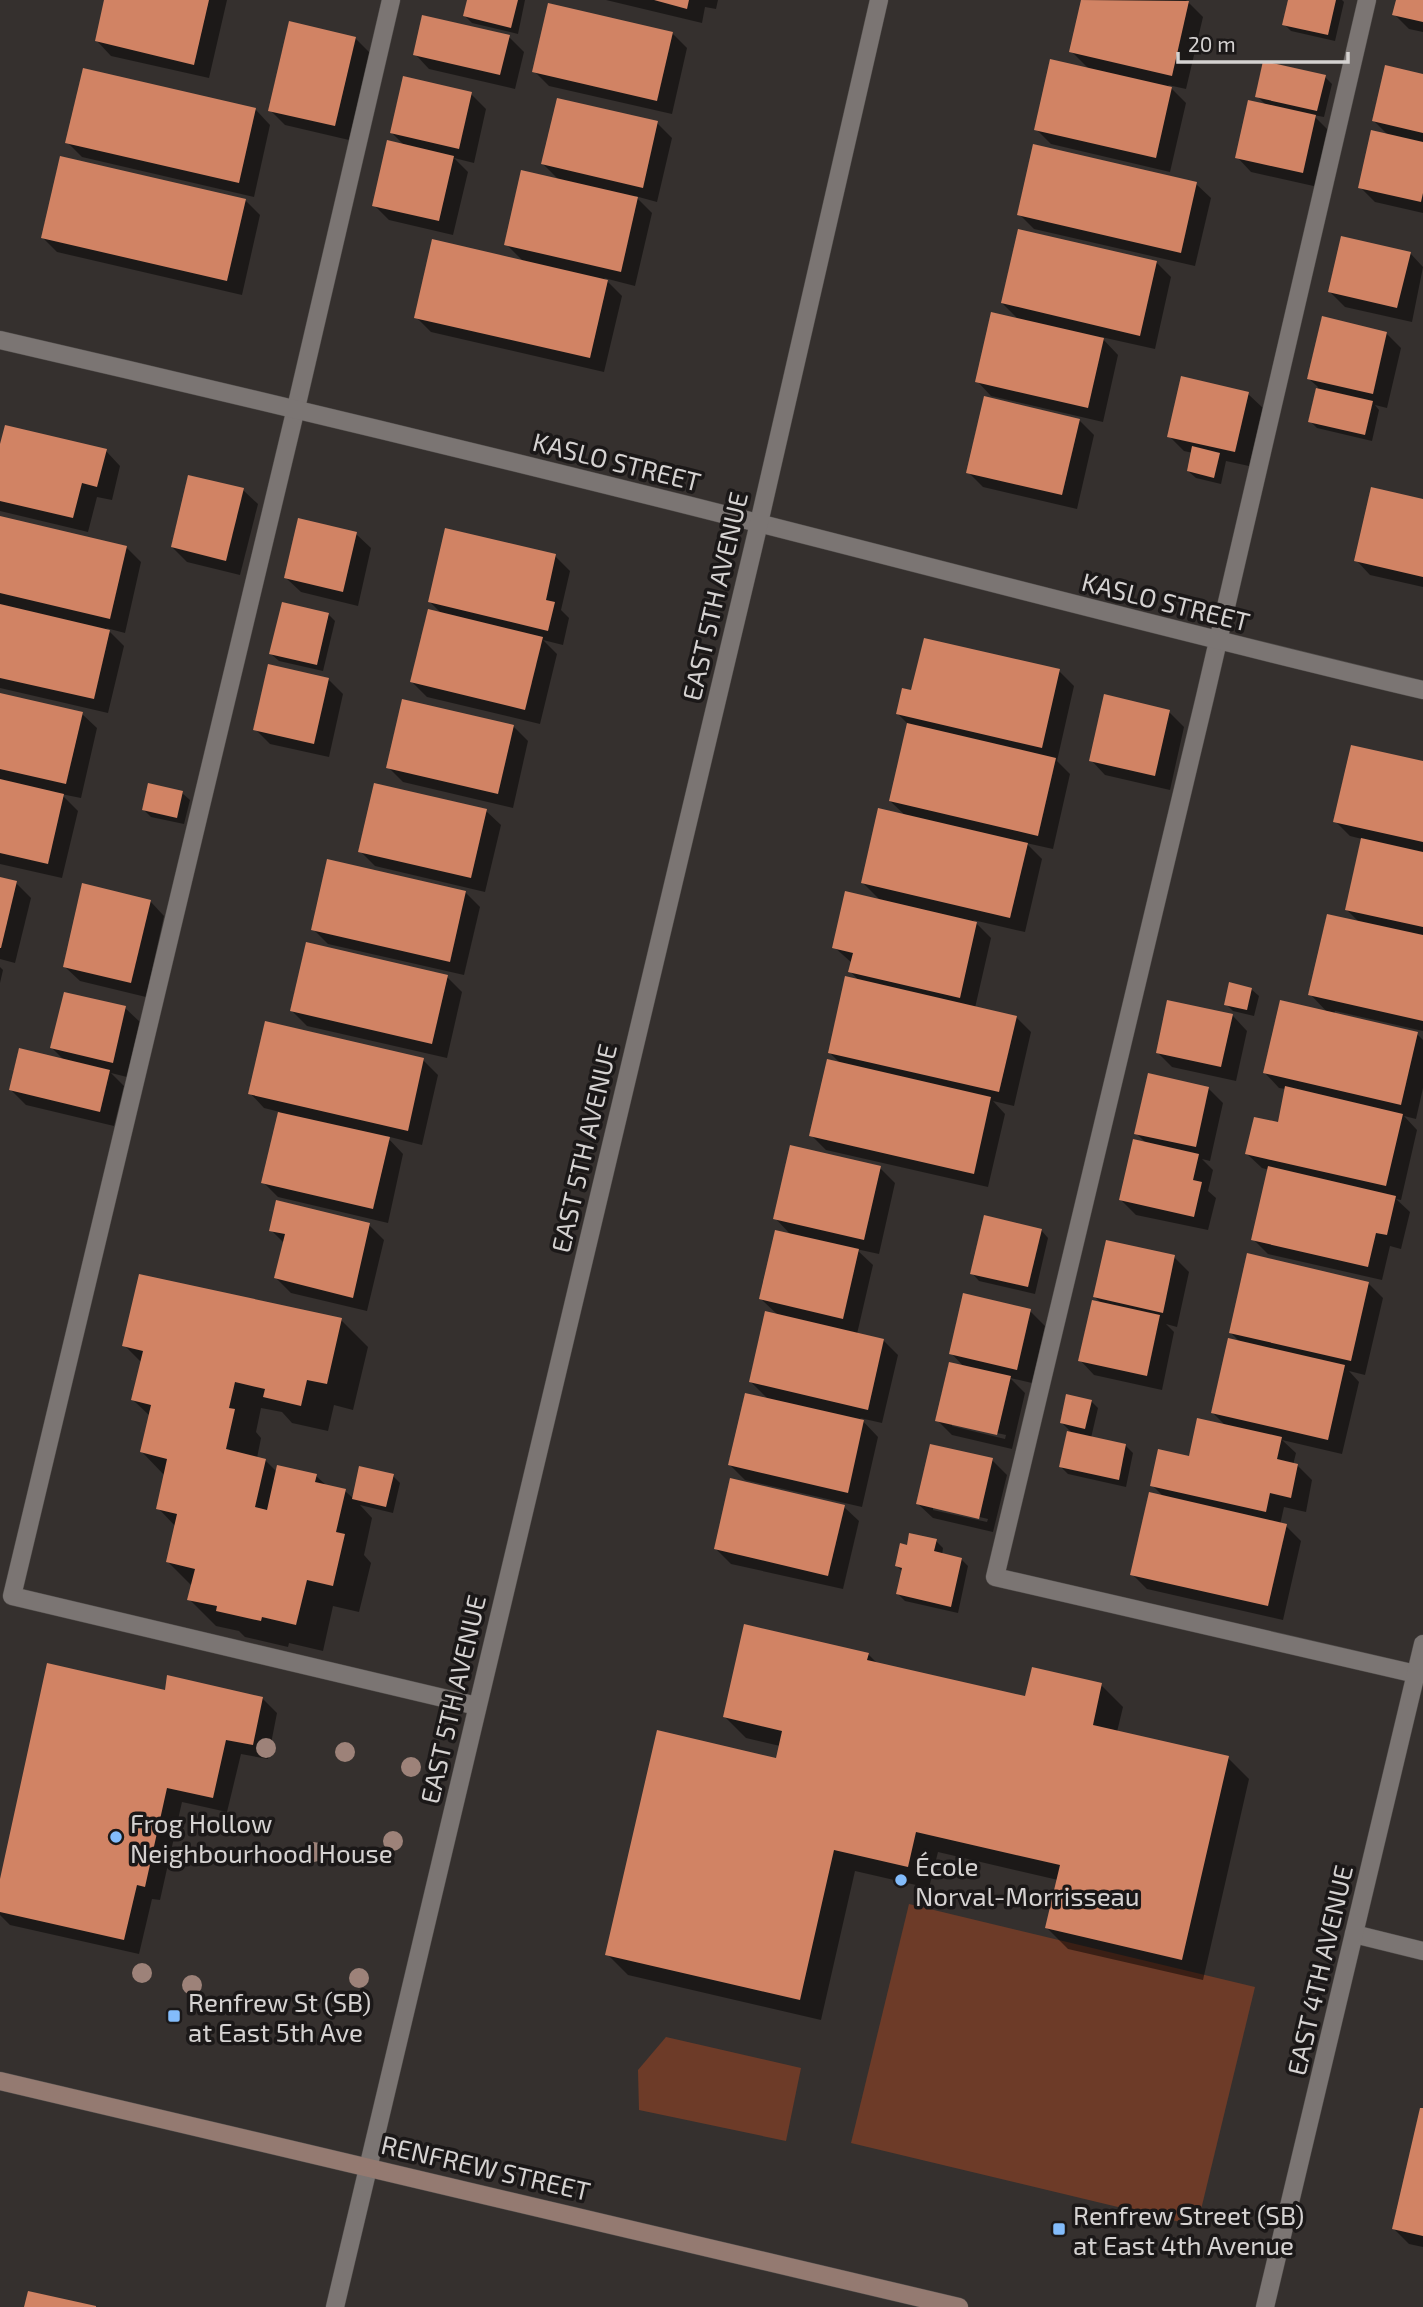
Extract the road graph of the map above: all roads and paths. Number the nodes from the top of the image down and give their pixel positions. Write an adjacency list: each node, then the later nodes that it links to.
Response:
1 (391, 0): 5 (street)
2 (879, 0): 6 (street, EAST 5TH AVENUE)
3 (1367, 0): 7 (street)
4 (0, 340): 5 (street, KASLO STREET)
5 (296, 408): 6 (street, KASLO STREET); 11 (street)
6 (759, 523): 7 (street, KASLO STREET); 11 (street, EAST 5TH AVENUE)
7 (1218, 642): 8 (street, KASLO STREET); 10 (street)
8 (1423, 690)
9 (1423, 1644): 10 (street, EAST 4TH AVENUE)
10 (1416, 1674): 12 (street, EAST 4TH AVENUE)
11 (477, 1706): 15 (street, EAST 5TH AVENUE)
12 (1354, 1934): 13 (street); 18 (street, EAST 4TH AVENUE)
13 (1423, 1951)
14 (0, 2081): 15 (street, RENFREW STREET)
15 (367, 2166): 16 (street, EAST 5TH AVENUE); 17 (street, RENFREW STREET)
16 (334, 2307)
17 (959, 2307)
18 (1265, 2307)

